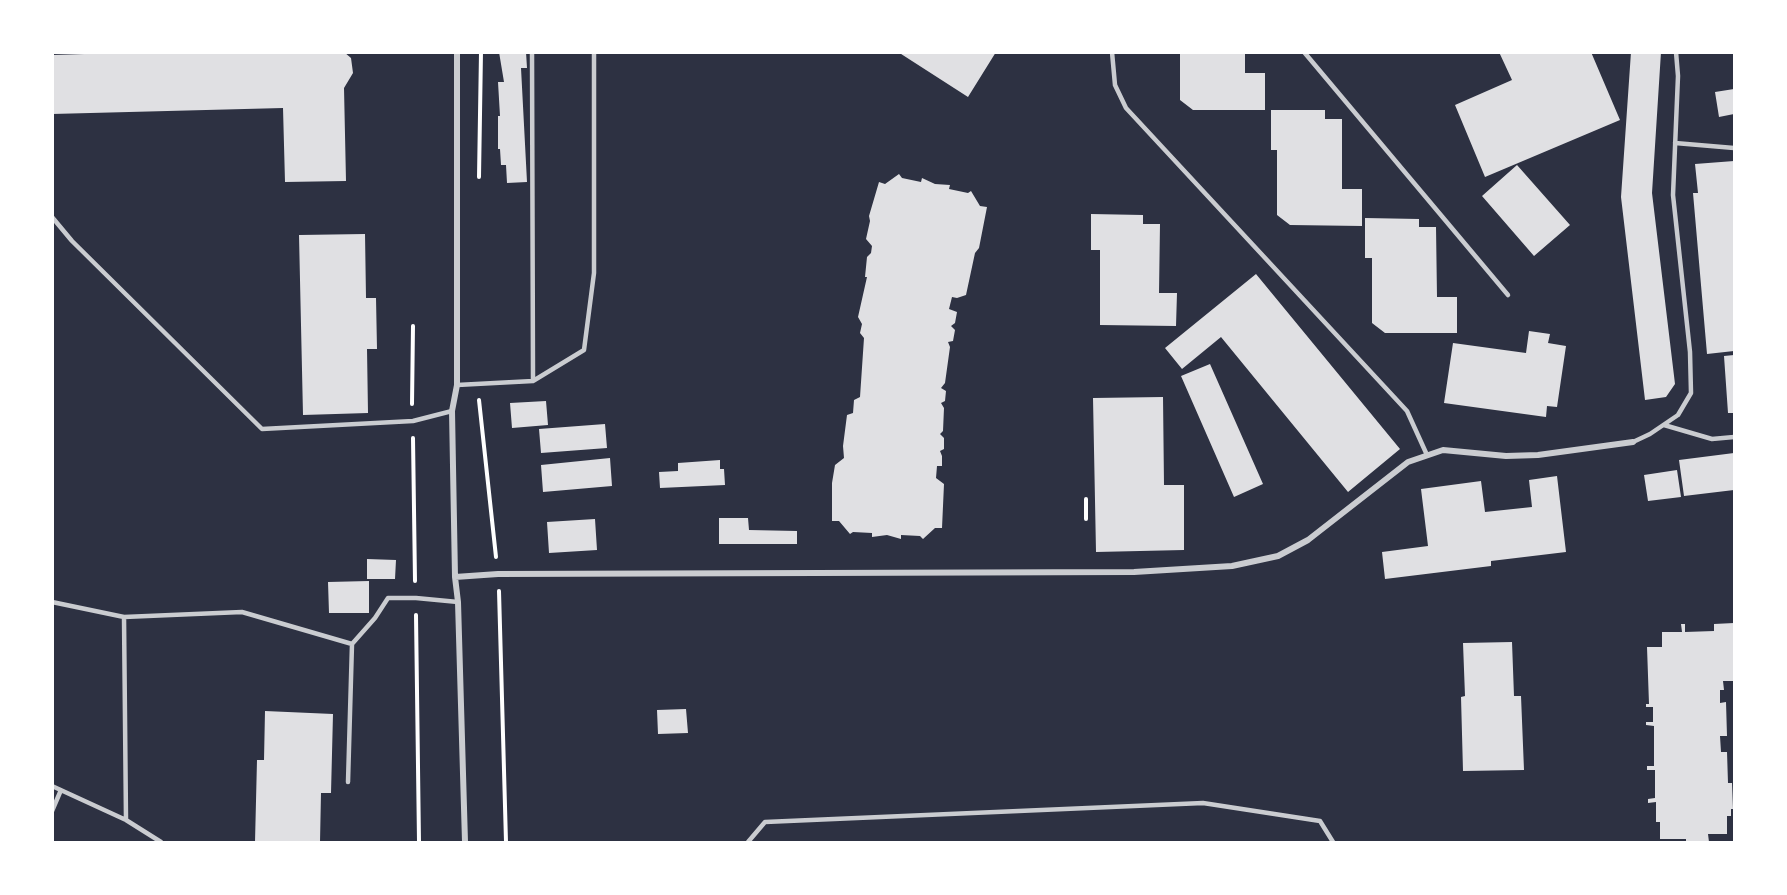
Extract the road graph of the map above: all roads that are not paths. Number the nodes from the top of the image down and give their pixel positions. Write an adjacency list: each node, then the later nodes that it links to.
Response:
1 (458, 52): 12 (street)
2 (532, 52): 11 (lane)
3 (594, 52): 11 (lane)
4 (1112, 52): 17 (lane)
5 (1304, 52): 10 (lane)
6 (1676, 52): 7 (lane)
7 (1675, 143): 8 (lane); 14 (lane)
8 (1734, 148)
9 (52, 217): 13 (lane)
10 (1508, 294)
11 (533, 381): 12 (lane)
12 (457, 385): 13 (street)
13 (452, 411): 18 (street)
14 (1664, 425): 15 (lane); 16 (lane)
15 (1734, 437)
16 (1633, 442): 17 (street)
17 (1427, 455): 18 (street)
18 (455, 577): 20 (street)
19 (52, 602): 21 (lane)
20 (458, 602): 22 (lane); 29 (street)
21 (124, 617): 22 (lane); 27 (lane)
22 (352, 644): 23 (lane)
23 (348, 782)
24 (52, 786): 25 (lane)
25 (61, 790): 26 (lane); 27 (lane)
26 (52, 811)
27 (126, 820): 28 (lane)
28 (161, 843)
29 (465, 843)
30 (748, 843): 31 (lane)
31 (1333, 843)

